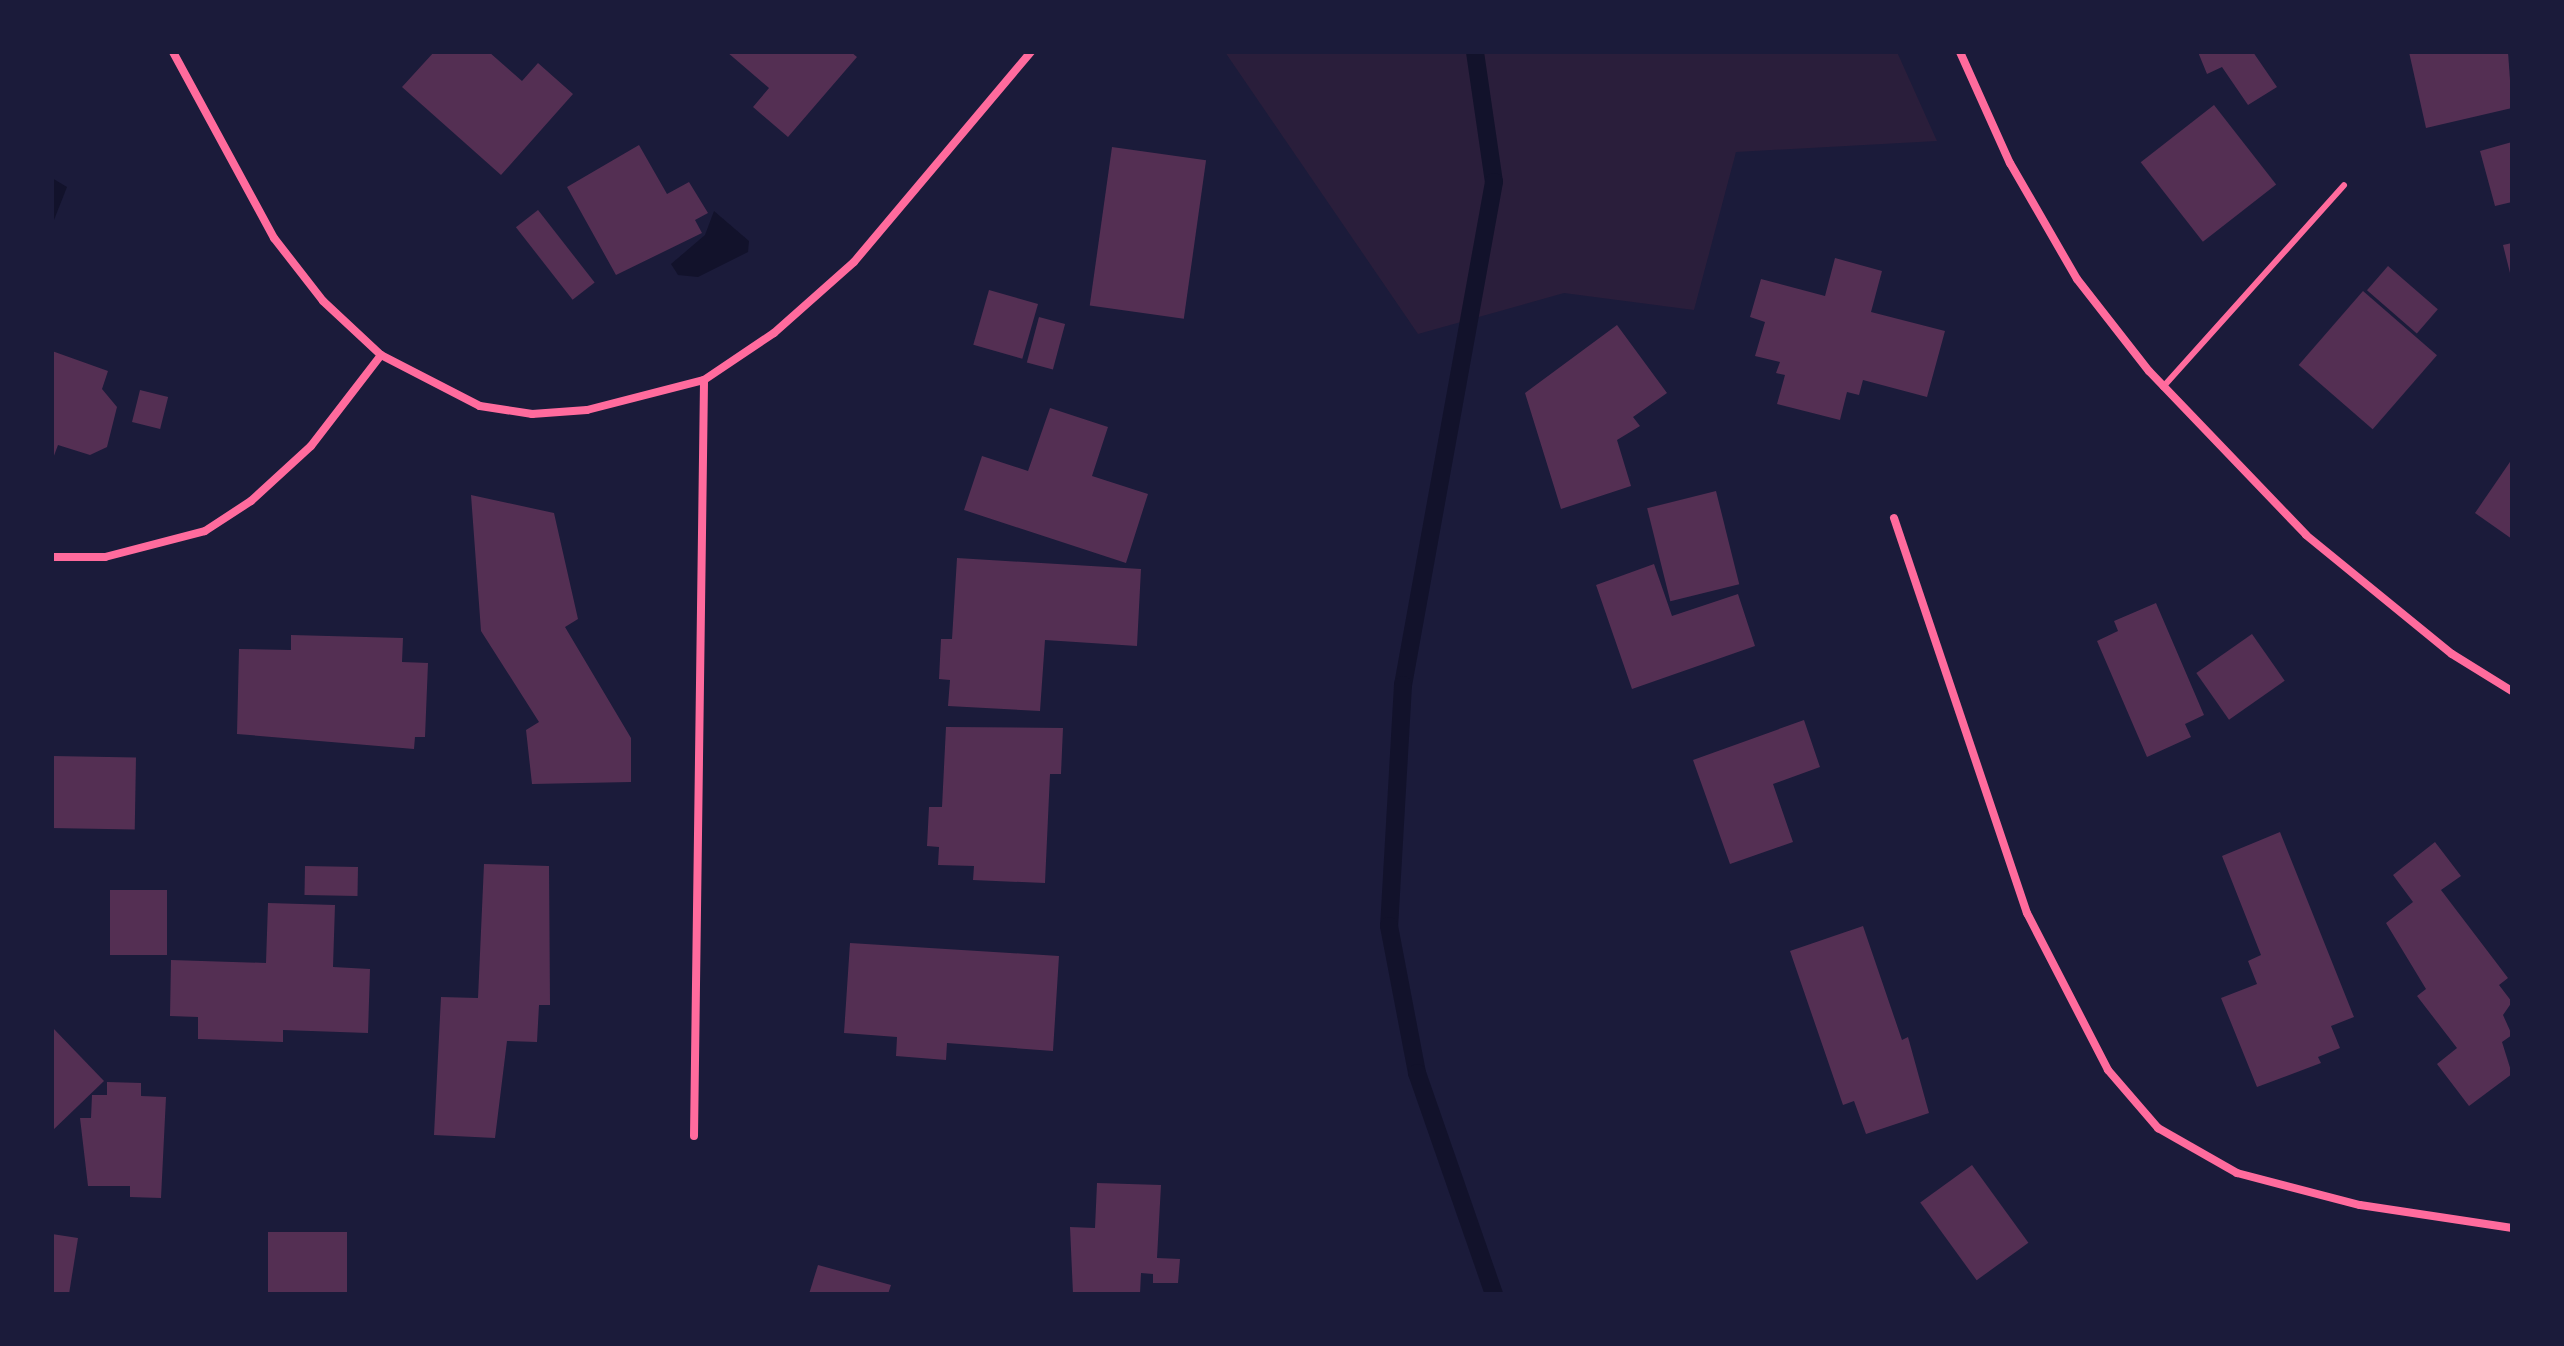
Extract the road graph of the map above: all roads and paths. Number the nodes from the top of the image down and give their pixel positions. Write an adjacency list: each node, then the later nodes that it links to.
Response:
1 (173, 52): 5 (street)
2 (1031, 52): 6 (street)
3 (1960, 52): 7 (street)
4 (2344, 185): 7 (lane)
5 (381, 355): 6 (street); 9 (street)
6 (704, 380): 11 (street)
7 (2163, 387): 10 (street)
8 (1894, 518): 12 (street)
9 (52, 557)
10 (2512, 691)
11 (694, 1136)
12 (2512, 1228)

